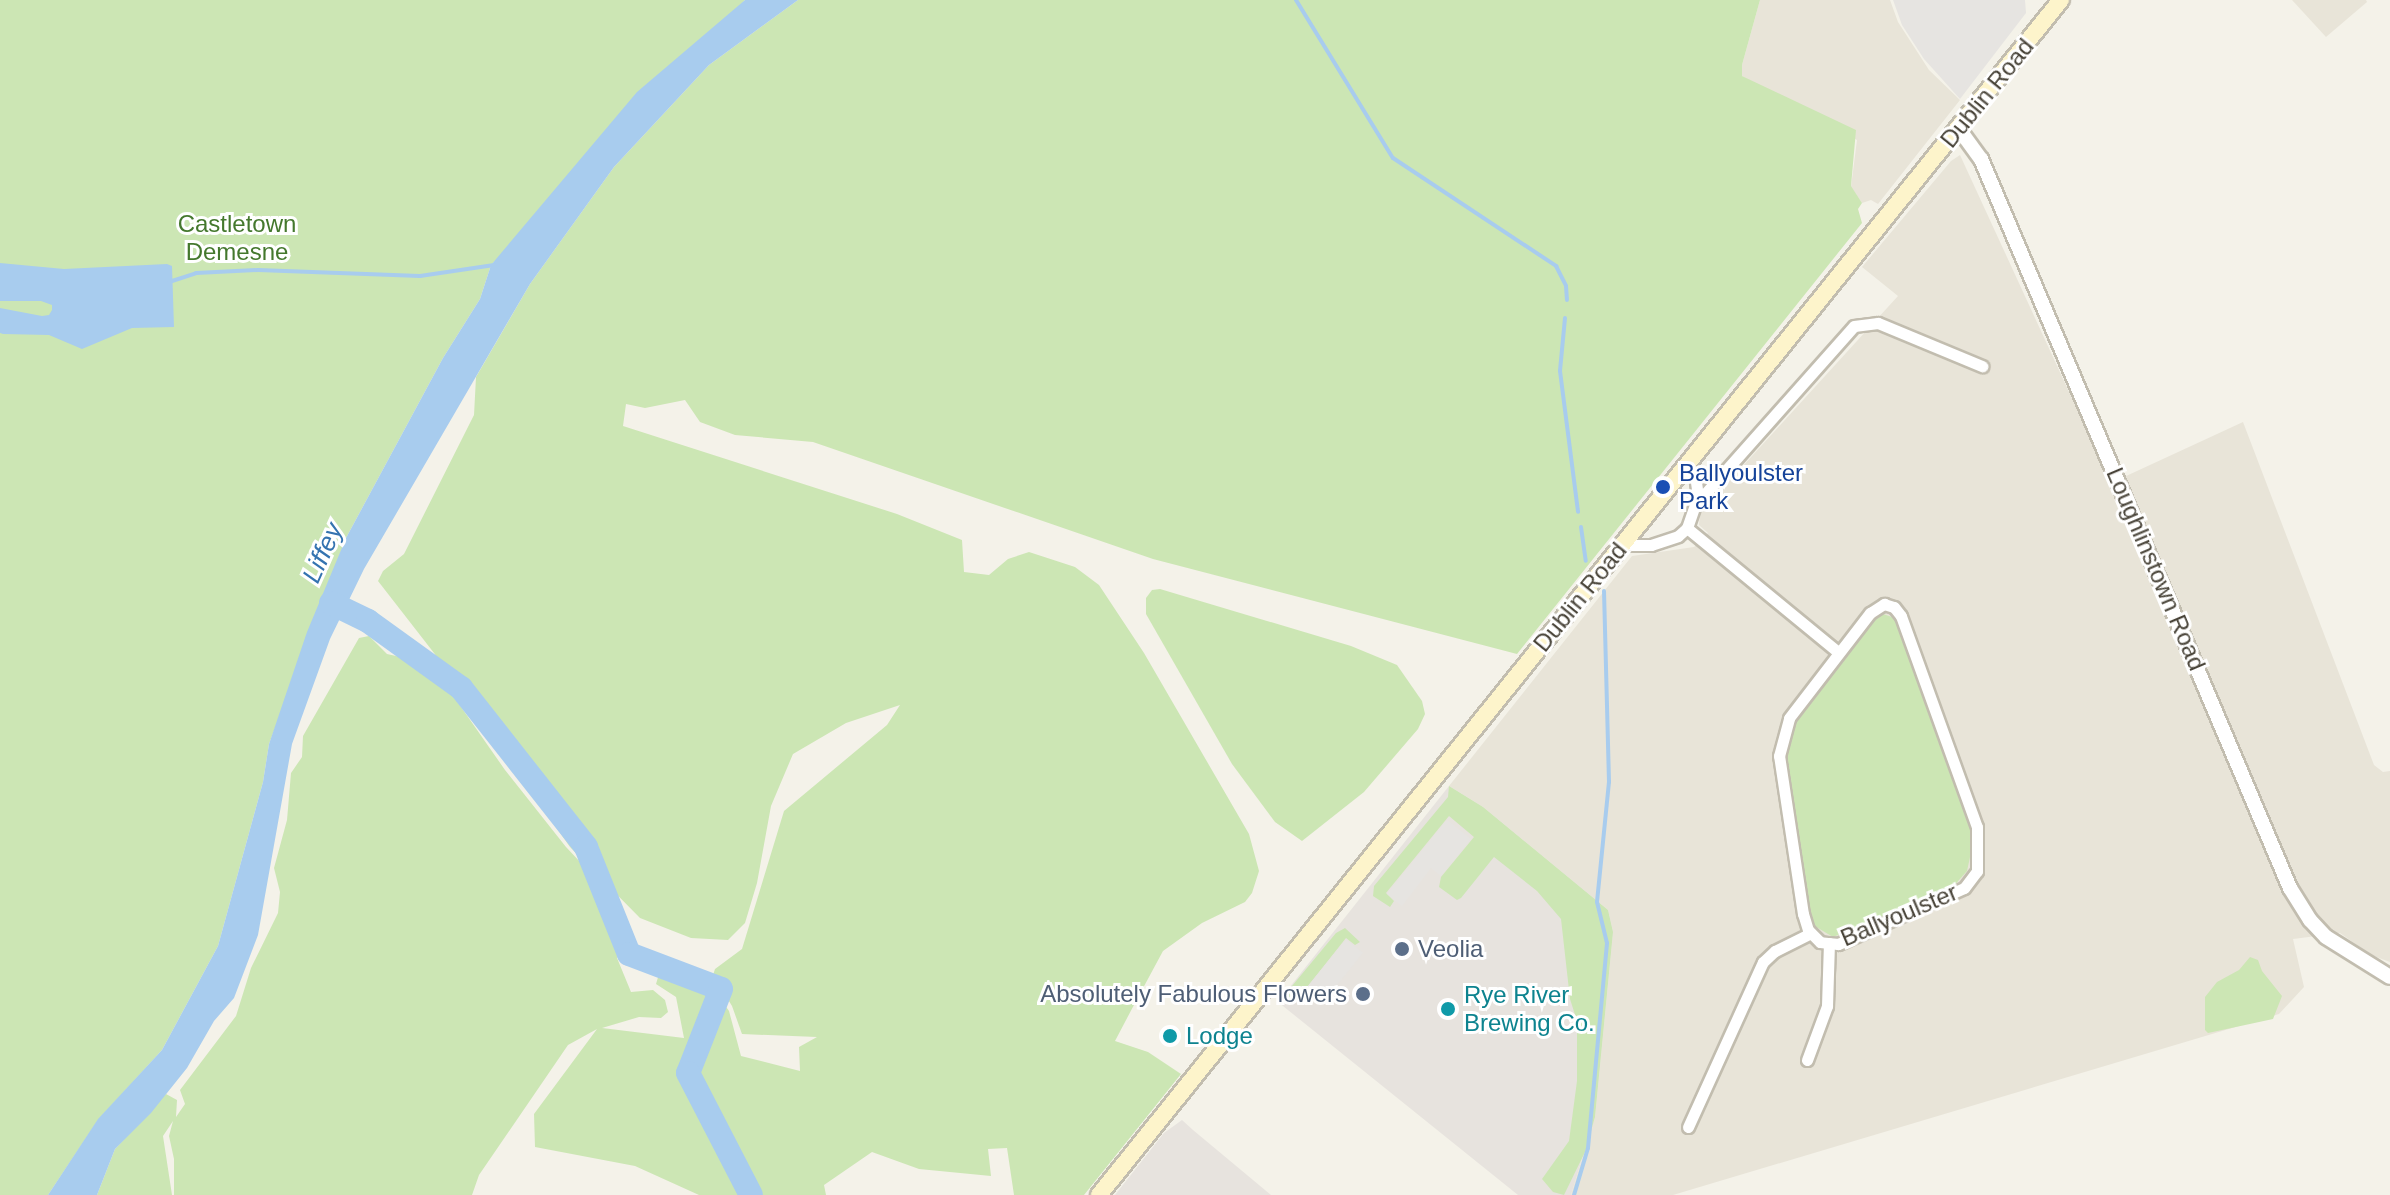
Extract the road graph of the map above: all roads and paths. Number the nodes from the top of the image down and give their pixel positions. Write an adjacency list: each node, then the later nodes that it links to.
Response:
1 (2061, 0): 2 (main road, Dublin Road)
2 (1959, 129): 4 (main road, Dublin Road); 11 (street, Loughlinstown Road)
3 (1982, 366): 5 (street)
4 (1686, 467): 5 (street); 7 (main road, Dublin Road)
5 (1698, 496): 6 (street)
6 (1687, 528): 7 (street); 8 (street)
7 (1626, 539): 14 (main road, Dublin Road)
8 (1838, 652): 9 (street, Ballyoulster); 10 (street, Ballyoulster)
9 (1811, 933): 10 (street, Ballyoulster); 13 (street)
10 (1829, 943): 12 (street)
11 (2390, 977)
12 (1807, 1060)
13 (1688, 1127)
14 (1099, 1195)

